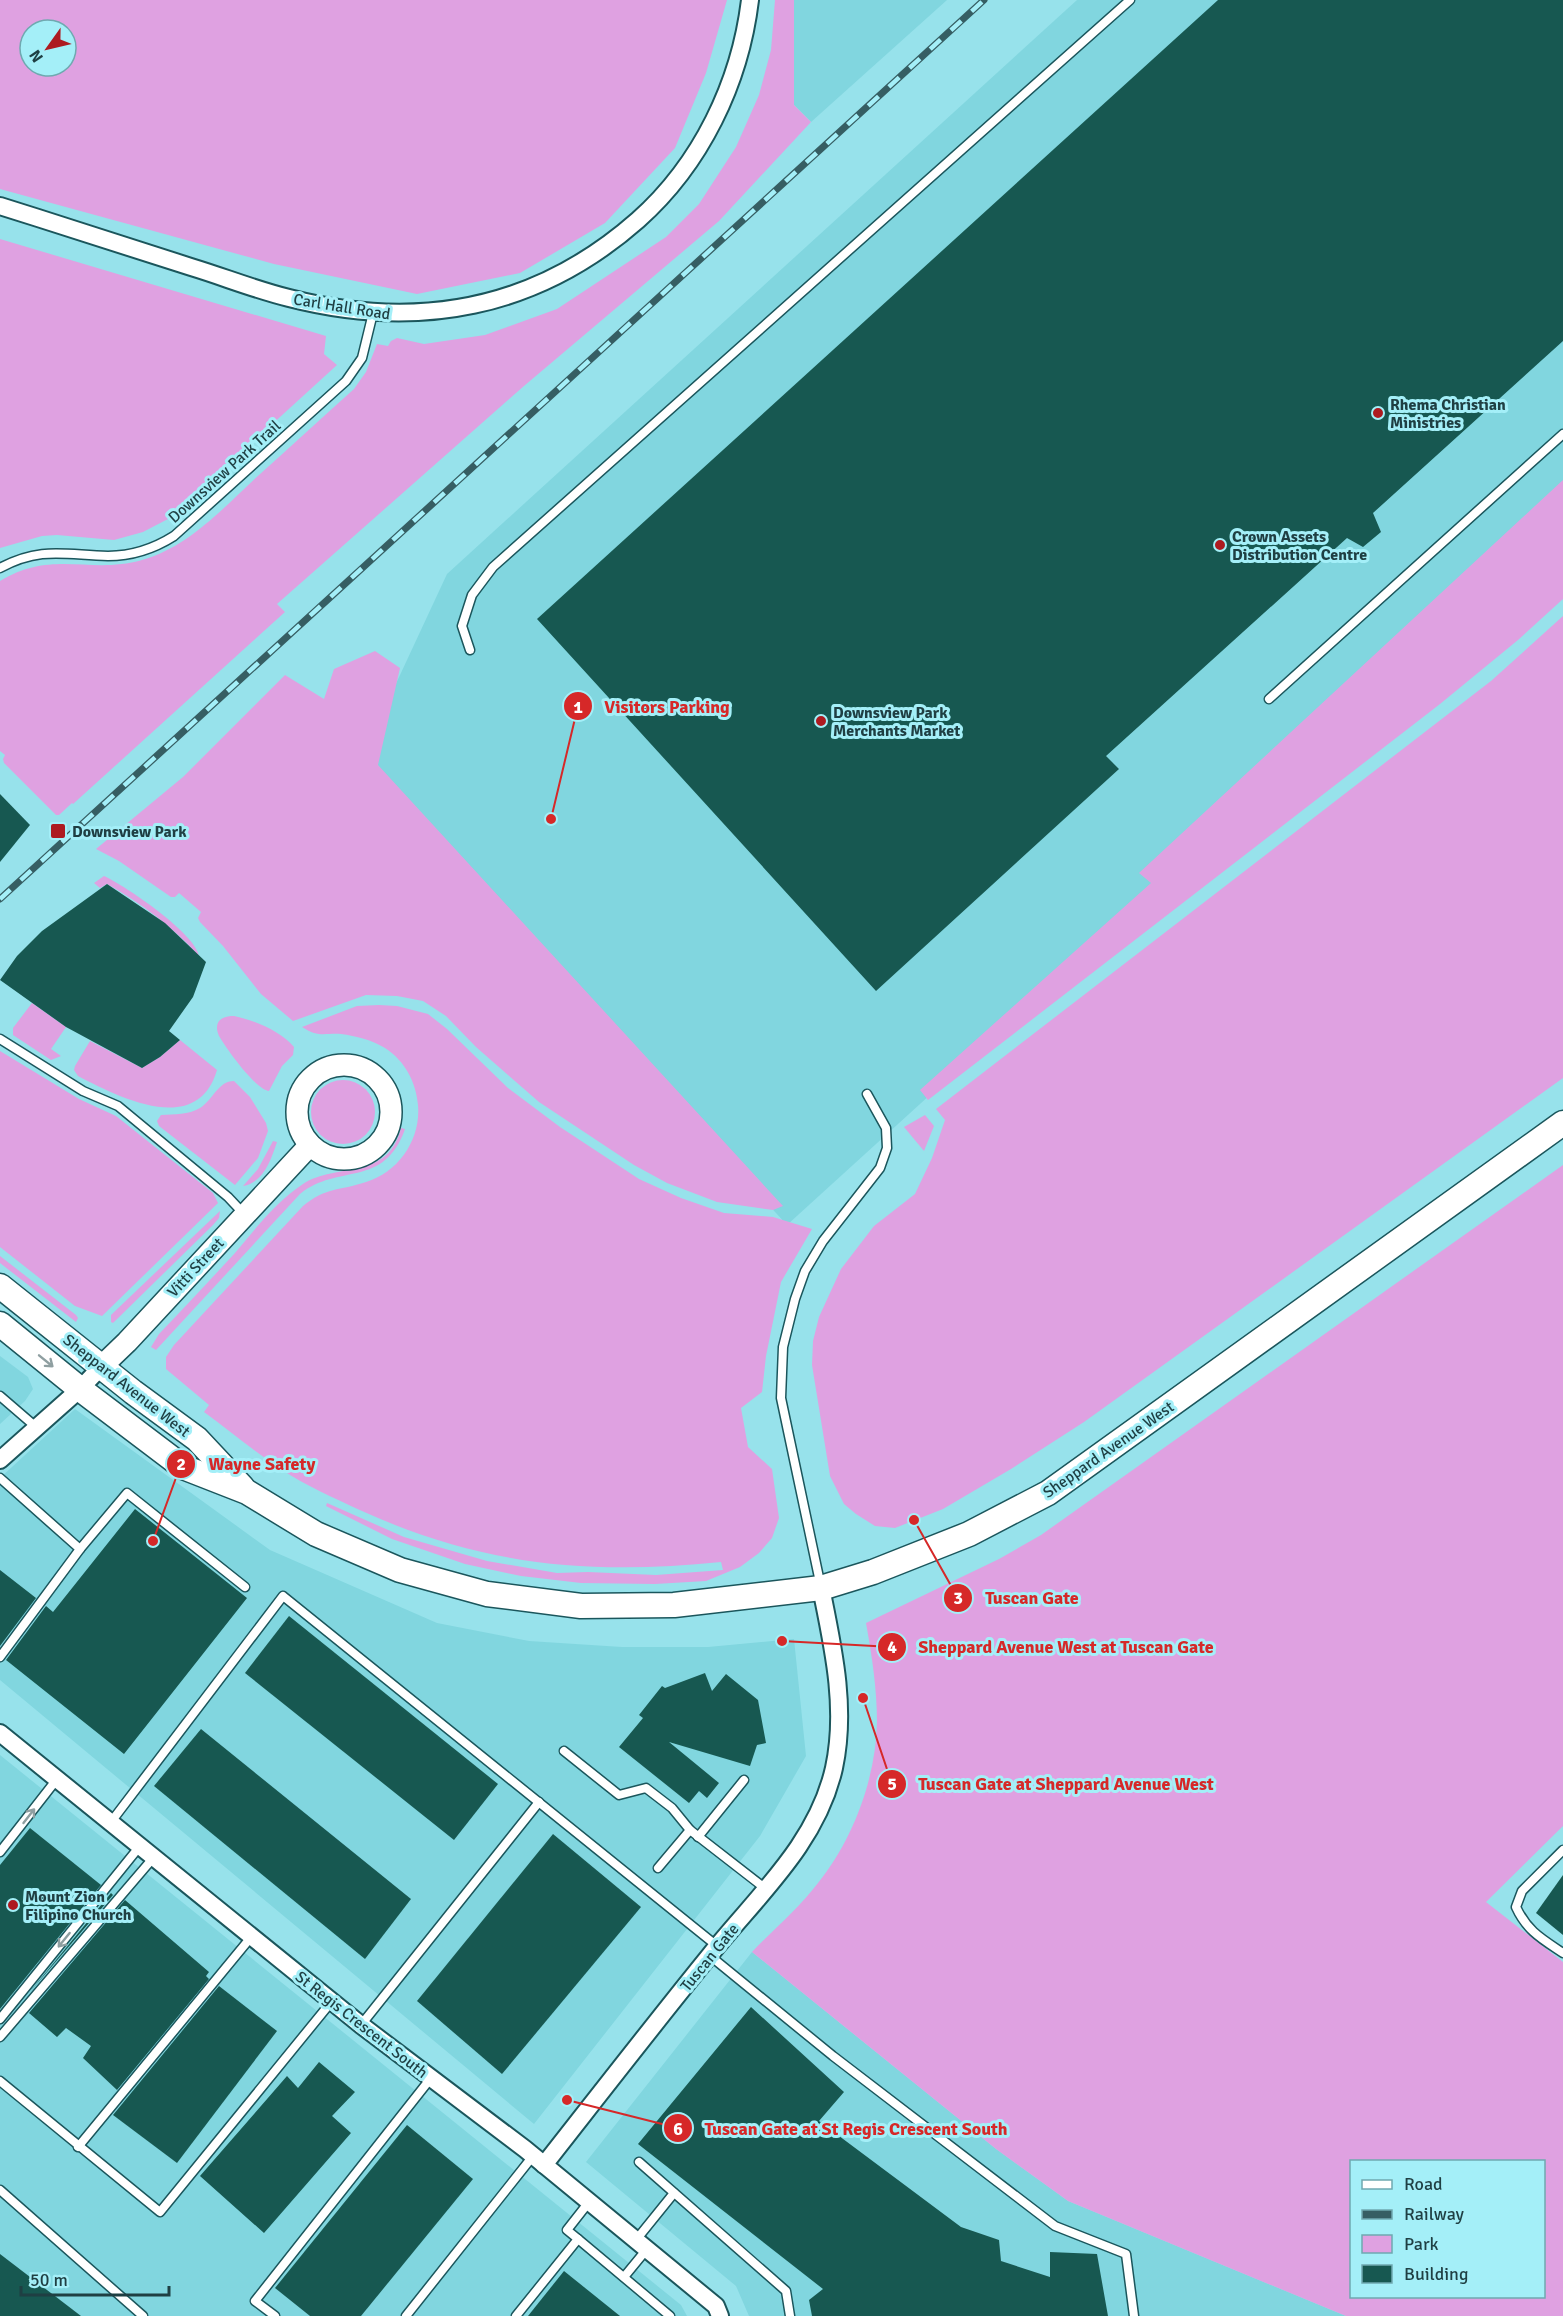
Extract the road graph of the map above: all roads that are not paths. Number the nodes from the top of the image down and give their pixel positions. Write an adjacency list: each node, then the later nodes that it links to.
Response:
1 (750, 0): 4 (street, Carl Hall Road)
2 (1130, 0): 7 (lane)
3 (0, 206): 4 (street, Carl Hall Road)
4 (373, 313): 6 (lane, Downsview Park Trail)
5 (1563, 434): 8 (lane)
6 (0, 568)
7 (470, 650)
8 (1269, 699)
9 (0, 1039): 13 (lane)
10 (867, 1094): 25 (lane)
11 (1563, 1122): 25 (main road, Sheppard Avenue West)
12 (310, 1145): 12 (street); 13 (street, Vitti Street)
13 (244, 1215): 16 (street, Vitti Street)
14 (0, 1286): 16 (main road, Sheppard Avenue West)
15 (0, 1324): 17 (main road, Sheppard Avenue West, one-way to 17)
16 (102, 1366): 17 (street, Vitti Street); 22 (main road, Sheppard Avenue West)
17 (80, 1389): 19 (street, Vitti Street); 22 (main road, Sheppard Avenue West)
18 (0, 1396): 19 (lane)
19 (36, 1427): 20 (street, Vitti Street)
20 (0, 1460)
21 (0, 1478): 23 (lane)
22 (247, 1492): 25 (main road, Sheppard Avenue West)
23 (80, 1549): 24 (lane); 26 (lane)
24 (245, 1587)
25 (821, 1588): 40 (street, Tuscan Gate)
26 (0, 1657)
27 (0, 1733): 29 (street, St Regis Crescent South)
28 (564, 1751): 33 (lane)
29 (57, 1779): 32 (street, St Regis Crescent South); 37 (lane, one-way to 29)
30 (744, 1780): 34 (lane)
31 (539, 1802): 32 (lane); 42 (lane); 46 (lane)
32 (111, 1822): 35 (street, St Regis Crescent South)
33 (690, 1830): 34 (lane); 39 (lane)
34 (698, 1836): 40 (lane)
35 (140, 1845): 38 (street, St Regis Crescent South); 45 (lane, one-way to 45)
36 (1563, 1850): 43 (lane)
37 (0, 1852)
38 (154, 1857): 41 (street, St Regis Crescent South); 47 (lane)
39 (658, 1868)
40 (766, 1888): 42 (street, Tuscan Gate)
41 (252, 1936): 44 (street, St Regis Crescent South); 50 (lane)
42 (713, 1950): 51 (street, Tuscan Gate); 66 (lane)
43 (1563, 1953)
44 (332, 2001): 46 (street, St Regis Crescent South); 50 (lane)
45 (0, 2019)
46 (361, 2025): 48 (street, St Regis Crescent South)
47 (0, 2037)
48 (431, 2078): 51 (street, St Regis Crescent South); 60 (lane)
49 (0, 2081): 50 (lane)
50 (78, 2147)
51 (538, 2160): 55 (street, St Regis Crescent South); 61 (lane)
52 (639, 2162): 54 (lane)
53 (0, 2190): 59 (lane)
54 (674, 2193): 57 (lane); 65 (lane)
55 (589, 2202): 56 (lane); 57 (street, St Regis Crescent South)
56 (578, 2239): 58 (lane); 62 (lane)
57 (642, 2245): 58 (lane); 64 (street, St Regis Crescent South)
58 (624, 2277): 63 (lane)
59 (143, 2316)
60 (275, 2316)
61 (406, 2316)
62 (516, 2316)
63 (670, 2316)
64 (720, 2316)
65 (790, 2316)
66 (1134, 2316)

